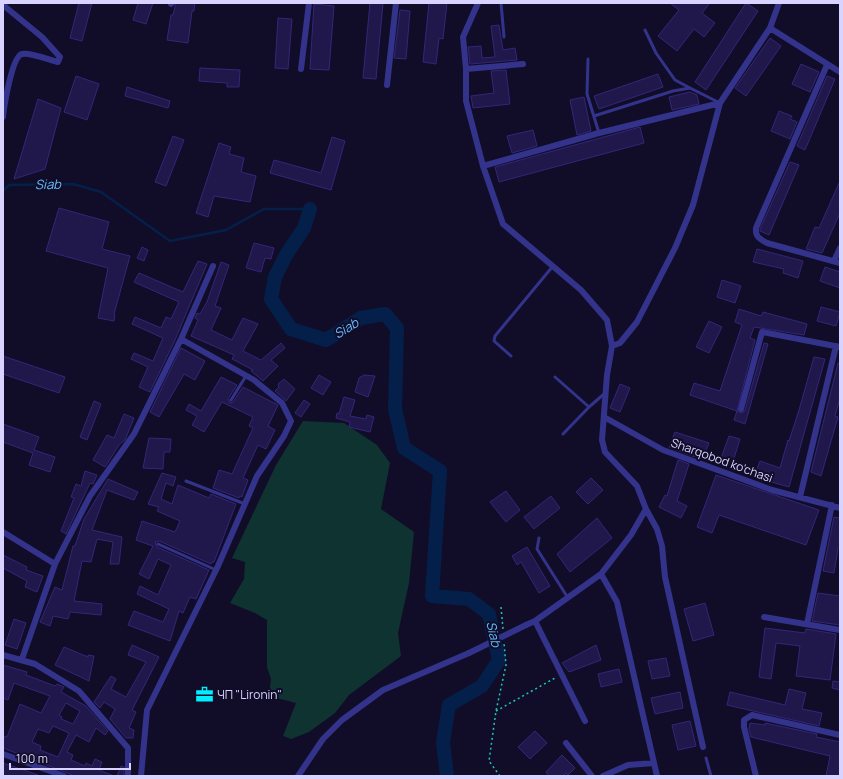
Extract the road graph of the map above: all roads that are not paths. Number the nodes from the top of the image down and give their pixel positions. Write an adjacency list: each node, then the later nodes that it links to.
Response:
1 (309, 3): 13 (street)
2 (396, 3): 16 (street)
3 (478, 3): 14 (street)
4 (500, 3): 9 (lane)
5 (779, 3): 7 (street)
6 (3, 5): 20 (street)
7 (770, 28): 12 (street); 18 (street)
8 (645, 30): 17 (lane)
9 (504, 37)
10 (588, 59): 19 (lane)
11 (523, 64): 14 (street)
12 (826, 65): 15 (street); 24 (street)
13 (301, 69)
14 (466, 69): 22 (street)
15 (840, 72)
16 (387, 85)
17 (690, 88): 18 (lane); 19 (lane)
18 (720, 103): 21 (street); 28 (street)
19 (594, 116): 21 (lane)
20 (3, 117)
21 (599, 133): 22 (street)
22 (483, 166): 26 (street)
23 (840, 248): 24 (street)
24 (837, 262)
25 (213, 266): 27 (street)
26 (553, 266): 28 (street); 30 (lane)
27 (181, 339): 31 (street); 48 (street)
28 (612, 346): 33 (street)
29 (838, 346): 36 (street); 40 (street)
30 (511, 356)
31 (247, 376): 34 (lane); 41 (street)
32 (555, 377): 35 (lane)
33 (606, 393): 35 (lane); 37 (street)
34 (231, 400)
35 (589, 407): 38 (lane)
36 (741, 409)
37 (604, 417): 40 (street, Sharqobod ko'chasi); 44 (street)
38 (563, 434)
39 (186, 481): 41 (lane)
40 (800, 497): 42 (street, Sharqobod ko'chasi)
41 (245, 504): 49 (street)
42 (832, 505): 43 (street, Sharqobod ko'chasi); 54 (street)
43 (840, 508)
44 (646, 509): 50 (street); 61 (street)
45 (3, 532): 48 (street)
46 (539, 538): 51 (lane)
47 (158, 544): 49 (lane)
48 (55, 564): 57 (street)
49 (216, 570): 67 (street)
50 (601, 574): 51 (street); 64 (street)
51 (568, 598): 53 (street)
52 (764, 616): 54 (street)
53 (535, 621): 58 (street); 68 (street, bridge)
54 (807, 624): 55 (street)
55 (840, 630)
56 (3, 655): 57 (street)
57 (22, 660): 66 (street)
58 (586, 721)
59 (840, 735): 73 (street)
60 (566, 743): 69 (street)
61 (704, 747)
62 (3, 754): 65 (street)
63 (706, 758): 72 (lane)
64 (654, 763): 70 (street); 71 (street)
65 (64, 776)
66 (128, 776)
67 (141, 776)
68 (298, 776)
69 (592, 776)
70 (603, 776)
71 (657, 776)
72 (711, 776)
73 (756, 776)

